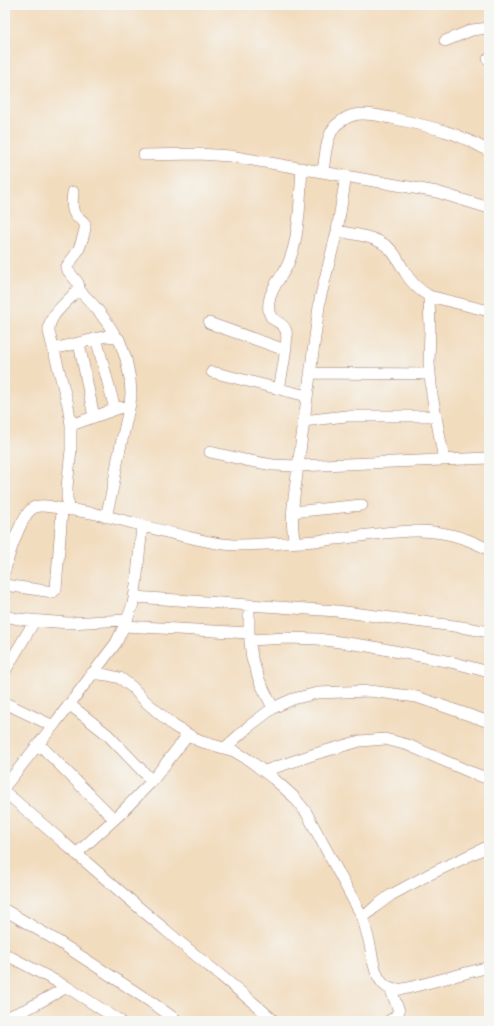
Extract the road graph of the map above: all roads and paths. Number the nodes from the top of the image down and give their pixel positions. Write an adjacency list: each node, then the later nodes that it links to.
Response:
1 (489, 28): 2 (street)
2 (445, 41)
3 (489, 151): 6 (street)
4 (144, 155): 5 (street)
5 (302, 168): 6 (street); 19 (street)
6 (323, 172): 7 (street)
7 (346, 176): 9 (street); 10 (street)
8 (73, 192): 11 (street)
9 (489, 208)
10 (338, 231): 12 (street); 21 (street)
11 (78, 289): 15 (street); 18 (street)
12 (430, 296): 13 (street); 22 (street)
13 (489, 311)
14 (209, 323): 19 (street)
15 (116, 337): 16 (street); 25 (street)
16 (96, 338): 17 (street); 26 (street)
17 (79, 343): 18 (street); 28 (street)
18 (53, 349): 30 (street)
19 (285, 350): 23 (street)
20 (212, 372): 23 (street)
21 (310, 373): 22 (street); 24 (street)
22 (430, 374): 27 (street)
23 (279, 389): 24 (street)
24 (307, 396): 29 (street)
25 (130, 404): 26 (street); 38 (street)
26 (114, 409): 28 (street)
27 (436, 416): 29 (street); 33 (street)
28 (94, 417): 30 (street)
29 (303, 421): 34 (street)
30 (71, 425): 36 (street)
31 (210, 452): 34 (street)
32 (489, 458): 33 (street)
33 (444, 460): 34 (street)
34 (298, 466): 37 (street)
35 (362, 505): 37 (street)
36 (67, 509): 38 (street); 42 (street); 43 (street)
37 (292, 512): 40 (street)
38 (106, 517): 39 (street)
39 (142, 526): 40 (street); 44 (street)
40 (295, 542): 41 (street)
41 (489, 550)
42 (5, 570)
43 (5, 585)
44 (134, 597): 45 (street); 48 (street)
45 (249, 605): 49 (street); 50 (street)
46 (5, 616): 47 (street)
47 (35, 620): 48 (street); 51 (street)
48 (125, 623): 50 (street); 53 (street)
49 (489, 632)
50 (250, 637): 52 (street); 56 (street)
51 (5, 671)
52 (489, 672)
53 (92, 673): 55 (street); 59 (street)
54 (5, 703): 58 (street)
55 (69, 704): 58 (street); 64 (street)
56 (273, 708): 57 (street); 61 (street)
57 (489, 722)
58 (53, 726): 60 (street)
59 (188, 735): 61 (street); 64 (street)
60 (39, 744): 65 (street); 67 (street)
61 (226, 748): 62 (street)
62 (265, 771): 63 (street); 71 (street)
63 (489, 779)
64 (152, 781): 67 (street)
65 (5, 786)
66 (5, 792): 69 (street)
67 (114, 819): 69 (street)
68 (485, 848): 71 (street)
69 (76, 854): 79 (street)
70 (5, 910): 78 (street)
71 (362, 918): 75 (street)
72 (5, 954): 74 (street)
73 (489, 967): 75 (street)
74 (67, 987): 76 (street); 77 (street)
75 (390, 988): 80 (street)
76 (5, 1018)
77 (120, 1021)
78 (178, 1021)
79 (274, 1021)
80 (389, 1021)

